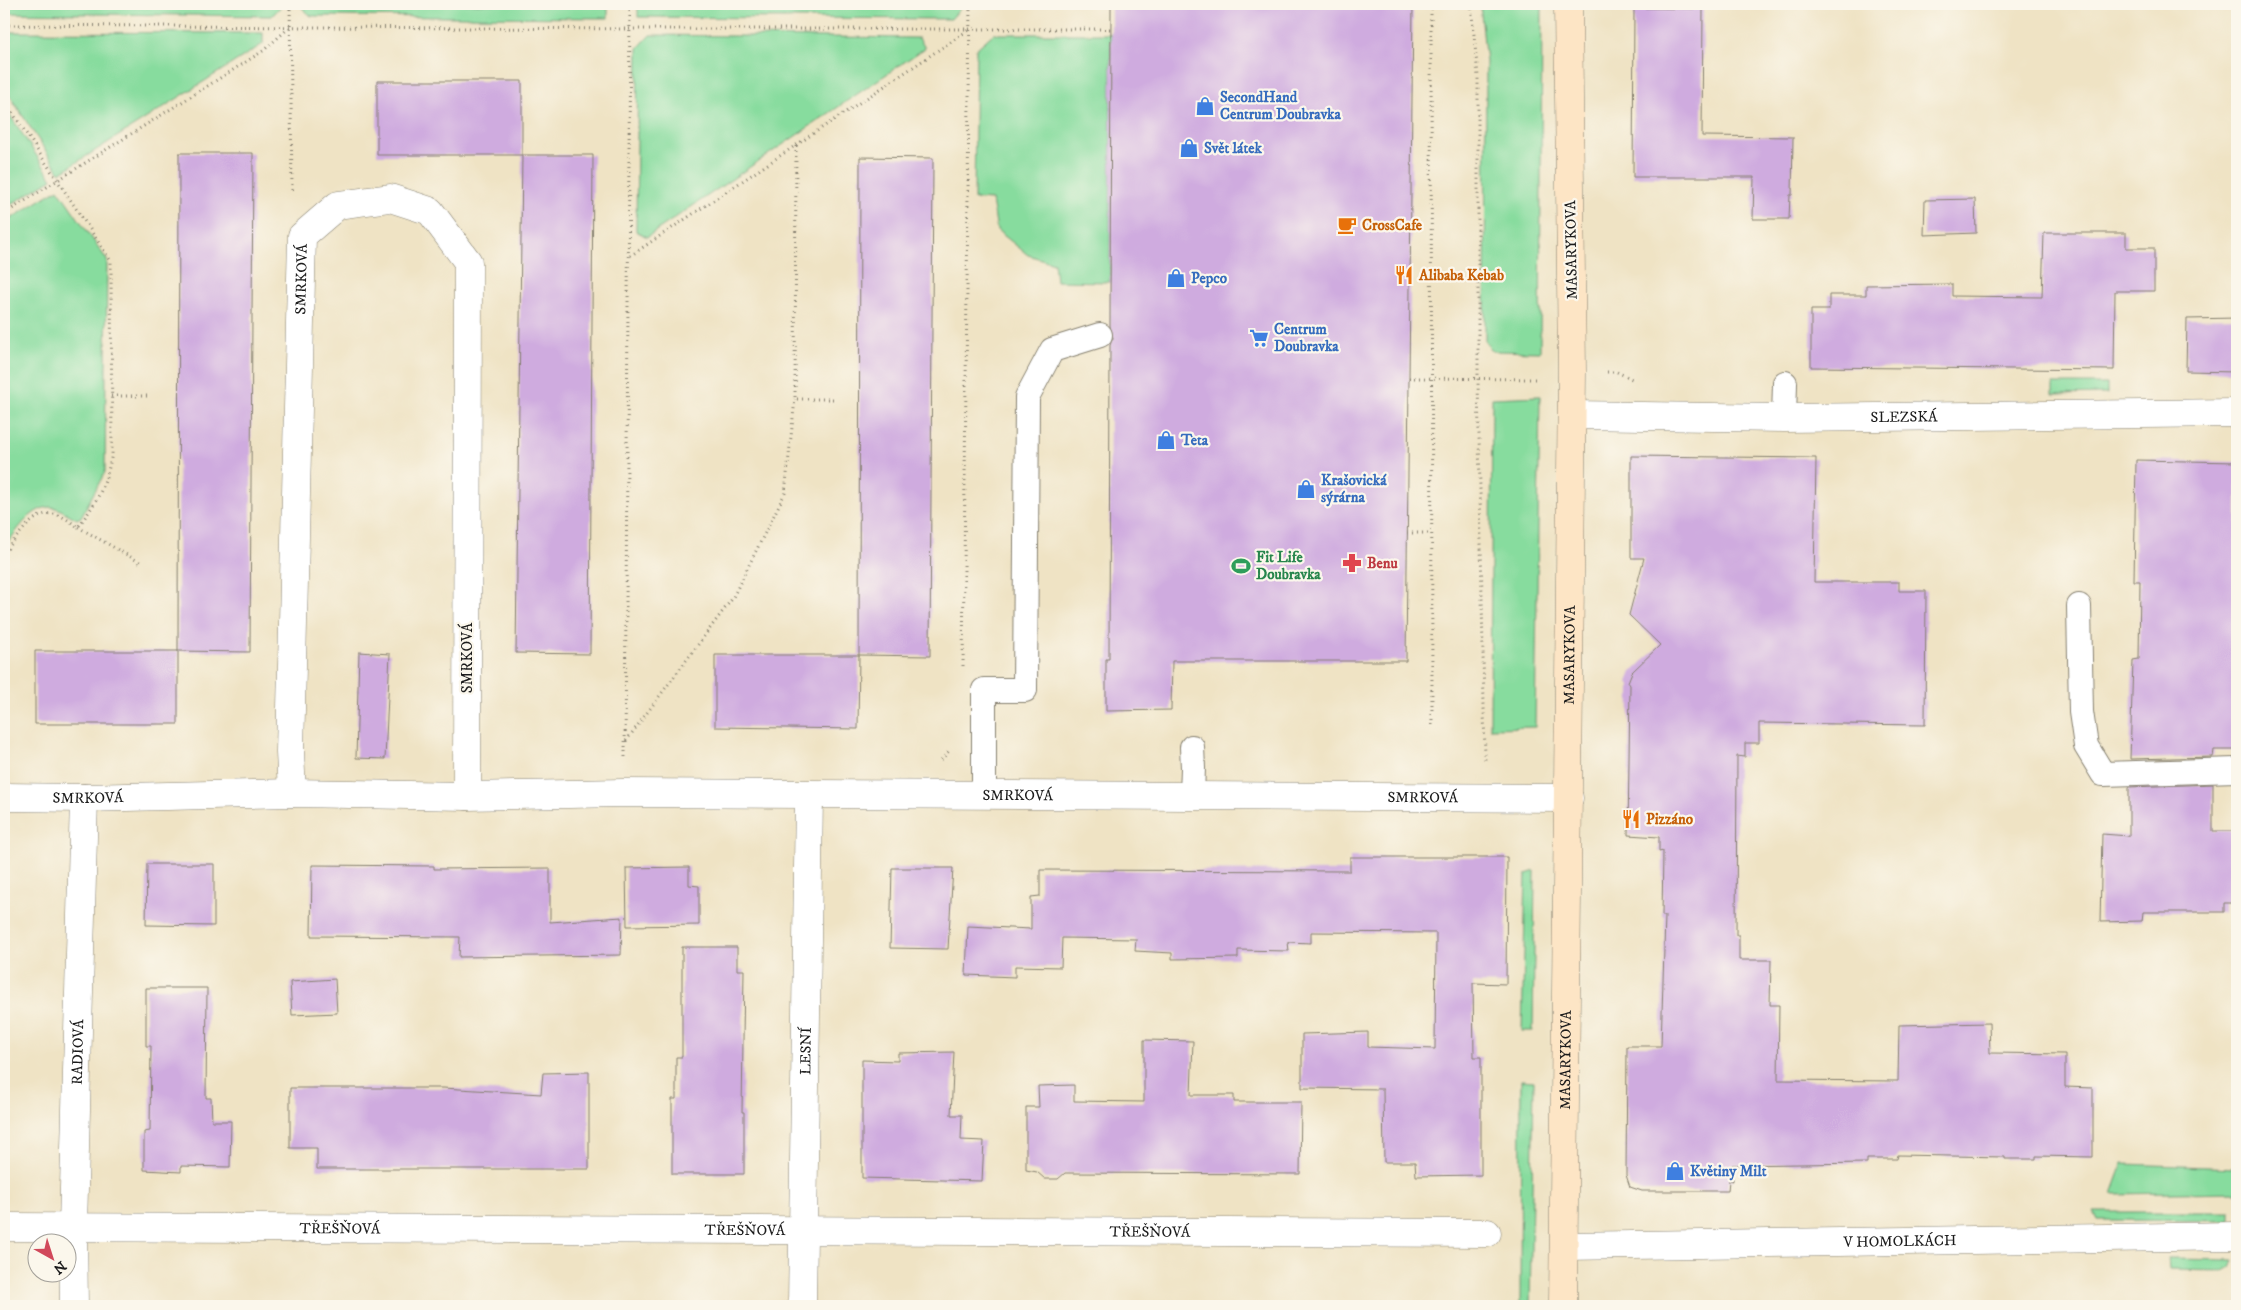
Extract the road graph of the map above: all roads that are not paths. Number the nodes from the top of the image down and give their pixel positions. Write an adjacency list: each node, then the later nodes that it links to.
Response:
1 (1568, 4): 5 (street, MASARYKOVA)
2 (1100, 335): 13 (lane)
3 (1785, 383): 6 (lane)
4 (2237, 413): 6 (street, SLEZSKÁ)
5 (1572, 415): 6 (street, SLEZSKÁ); 17 (street, MASARYKOVA)
6 (1784, 418)
7 (2079, 606): 9 (lane)
8 (1192, 747): 11 (lane)
9 (2237, 770)
10 (292, 793): 14 (street, SMRKOVÁ); 14 (street, SMRKOVÁ); 16 (street, SMRKOVÁ)
11 (1192, 794): 13 (street, SMRKOVÁ); 17 (street, SMRKOVÁ)
12 (809, 795): 13 (street, SMRKOVÁ); 14 (street, SMRKOVÁ); 20 (street, LESNÍ)
13 (984, 795)
14 (467, 796)
15 (4, 797): 16 (street, SMRKOVÁ)
16 (84, 798): 19 (street, RADIOVÁ)
17 (1569, 798): 23 (street, MASARYKOVA)
18 (4, 1227): 19 (street, TŘEŠŇOVÁ)
19 (73, 1227): 20 (street, TŘEŠŇOVÁ); 24 (street, RADIOVÁ)
20 (802, 1230): 21 (street, TŘEŠŇOVÁ); 25 (street, LESNÍ)
21 (1488, 1233)
22 (2237, 1236): 23 (street, V HOMOLKÁCH)
23 (1564, 1246): 26 (street, MASARYKOVA)
24 (74, 1306)
25 (802, 1306)
26 (1563, 1306)

